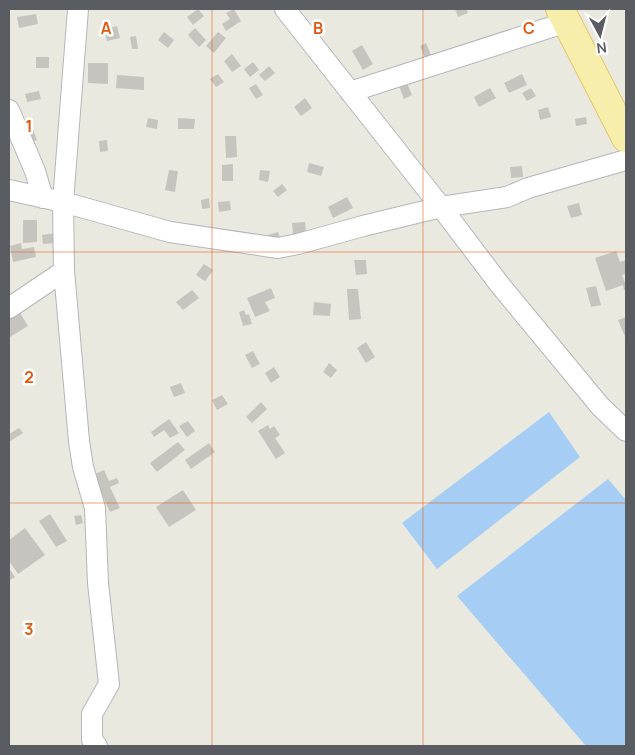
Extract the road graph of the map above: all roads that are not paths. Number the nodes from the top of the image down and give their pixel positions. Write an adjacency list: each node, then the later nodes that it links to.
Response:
1 (78, 9): 10 (street)
2 (285, 9): 4 (street)
3 (563, 15): 4 (street); 6 (main road)
4 (350, 92): 11 (street)
5 (9, 110): 9 (street)
6 (626, 138)
7 (626, 160): 11 (street)
8 (9, 190): 9 (street)
9 (43, 198): 10 (street)
10 (63, 202): 11 (street); 12 (street)
11 (441, 207): 14 (street)
12 (64, 271): 13 (street); 15 (street)
13 (9, 308)
14 (626, 432)
15 (97, 746)

